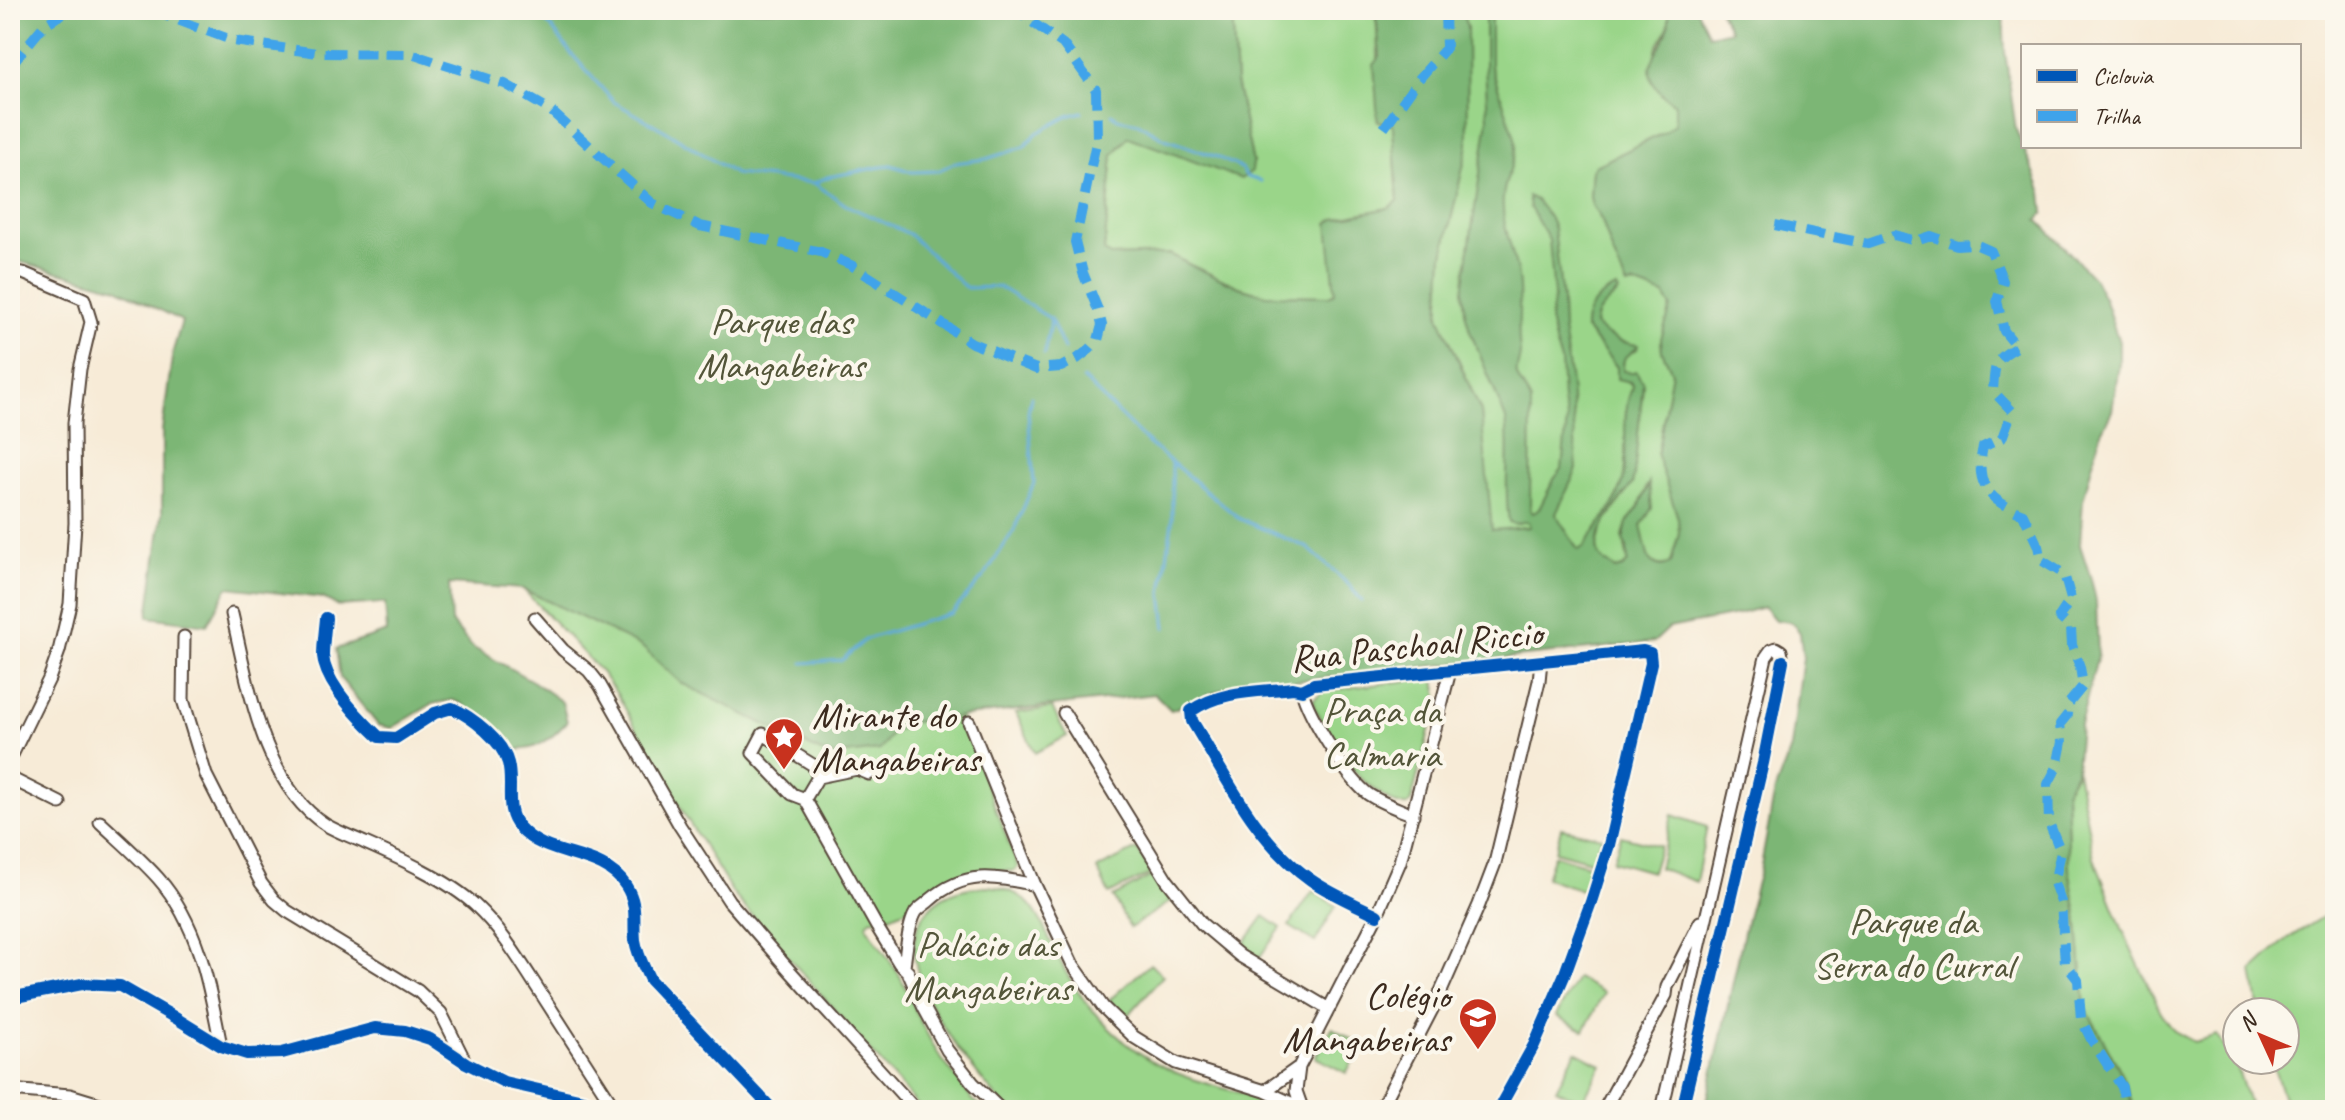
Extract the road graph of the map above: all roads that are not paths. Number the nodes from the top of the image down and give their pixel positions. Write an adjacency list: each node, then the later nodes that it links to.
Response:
1 (10, 272): 11 (street)
2 (232, 614): 34 (street)
3 (326, 618): 35 (street)
4 (535, 618): 36 (street)
5 (184, 637): 28 (street)
6 (1541, 661): 7 (street, Rua Paschoal Riccio); 38 (street); 39 (street, Rua Paschoal Riccio)
7 (1450, 671): 8 (street, Rua Paschoal Riccio); 17 (street)
8 (1302, 690): 17 (street); 21 (street, Rua Paschoal Riccio)
9 (1064, 713): 26 (street)
10 (969, 722): 19 (street)
11 (10, 759)
12 (869, 774): 13 (street)
13 (818, 777): 15 (street); 15 (street)
14 (10, 778): 16 (street)
15 (805, 799): 22 (street)
16 (60, 803)
17 (1413, 815): 21 (street)
18 (100, 822): 27 (street)
19 (1035, 885): 22 (street); 31 (street)
20 (1709, 907): 23 (street); 24 (street); 42 (street)
21 (1377, 915): 26 (street)
22 (904, 967): 37 (street)
23 (1666, 995): 24 (street); 40 (street)
24 (1688, 995): 41 (street)
25 (10, 998): 27 (street)
26 (1329, 1009): 29 (street)
27 (221, 1046): 28 (street)
28 (466, 1063): 34 (street)
29 (1299, 1067): 31 (street); 32 (street)
30 (10, 1090): 33 (street)
31 (1265, 1091): 32 (street)
32 (1304, 1109)
33 (119, 1110)
34 (613, 1110)
35 (773, 1110)
36 (916, 1110)
37 (1001, 1110)
38 (1380, 1110)
39 (1498, 1110)
40 (1604, 1110)
41 (1662, 1110)
42 (1682, 1110)

